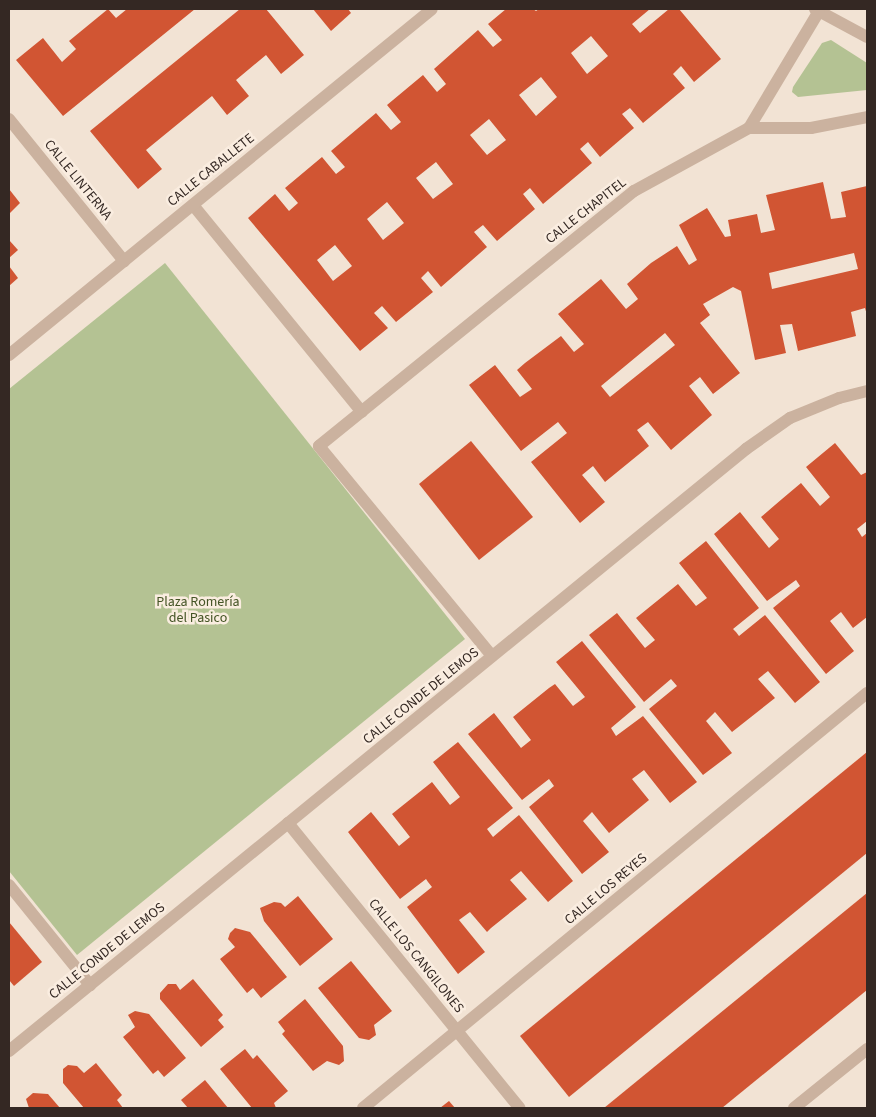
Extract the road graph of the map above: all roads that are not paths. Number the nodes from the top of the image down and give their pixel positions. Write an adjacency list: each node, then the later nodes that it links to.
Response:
1 (432, 9): 7 (street, CALLE CABALLETE)
2 (817, 10): 3 (street); 6 (street)
3 (867, 37)
4 (867, 117): 6 (street, CALLE CHAPITEL)
5 (9, 119): 8 (street, CALLE LINTERNA)
6 (749, 128): 11 (street, CALLE CHAPITEL)
7 (192, 204): 8 (street, CALLE CABALLETE); 11 (street)
8 (124, 261): 9 (street, CALLE CABALLETE)
9 (9, 355)
10 (867, 391): 12 (street, CALLE CONDE DE LEMOS)
11 (362, 412): 12 (street, CALLE CHAPITEL)
12 (492, 656): 14 (street, CALLE CONDE DE LEMOS)
13 (867, 693): 17 (street, CALLE LOS REYES)
14 (288, 823): 16 (street, CALLE CONDE DE LEMOS); 17 (street, CALLE LOS CANGILONES)
15 (9, 885): 16 (street)
16 (90, 985): 19 (street, CALLE CONDE DE LEMOS)
17 (458, 1031): 20 (street, CALLE LOS REYES); 21 (street, CALLE LOS CANGILONES)
18 (867, 1049): 22 (street)
19 (9, 1051)
20 (363, 1108)
21 (520, 1108)
22 (794, 1108)

